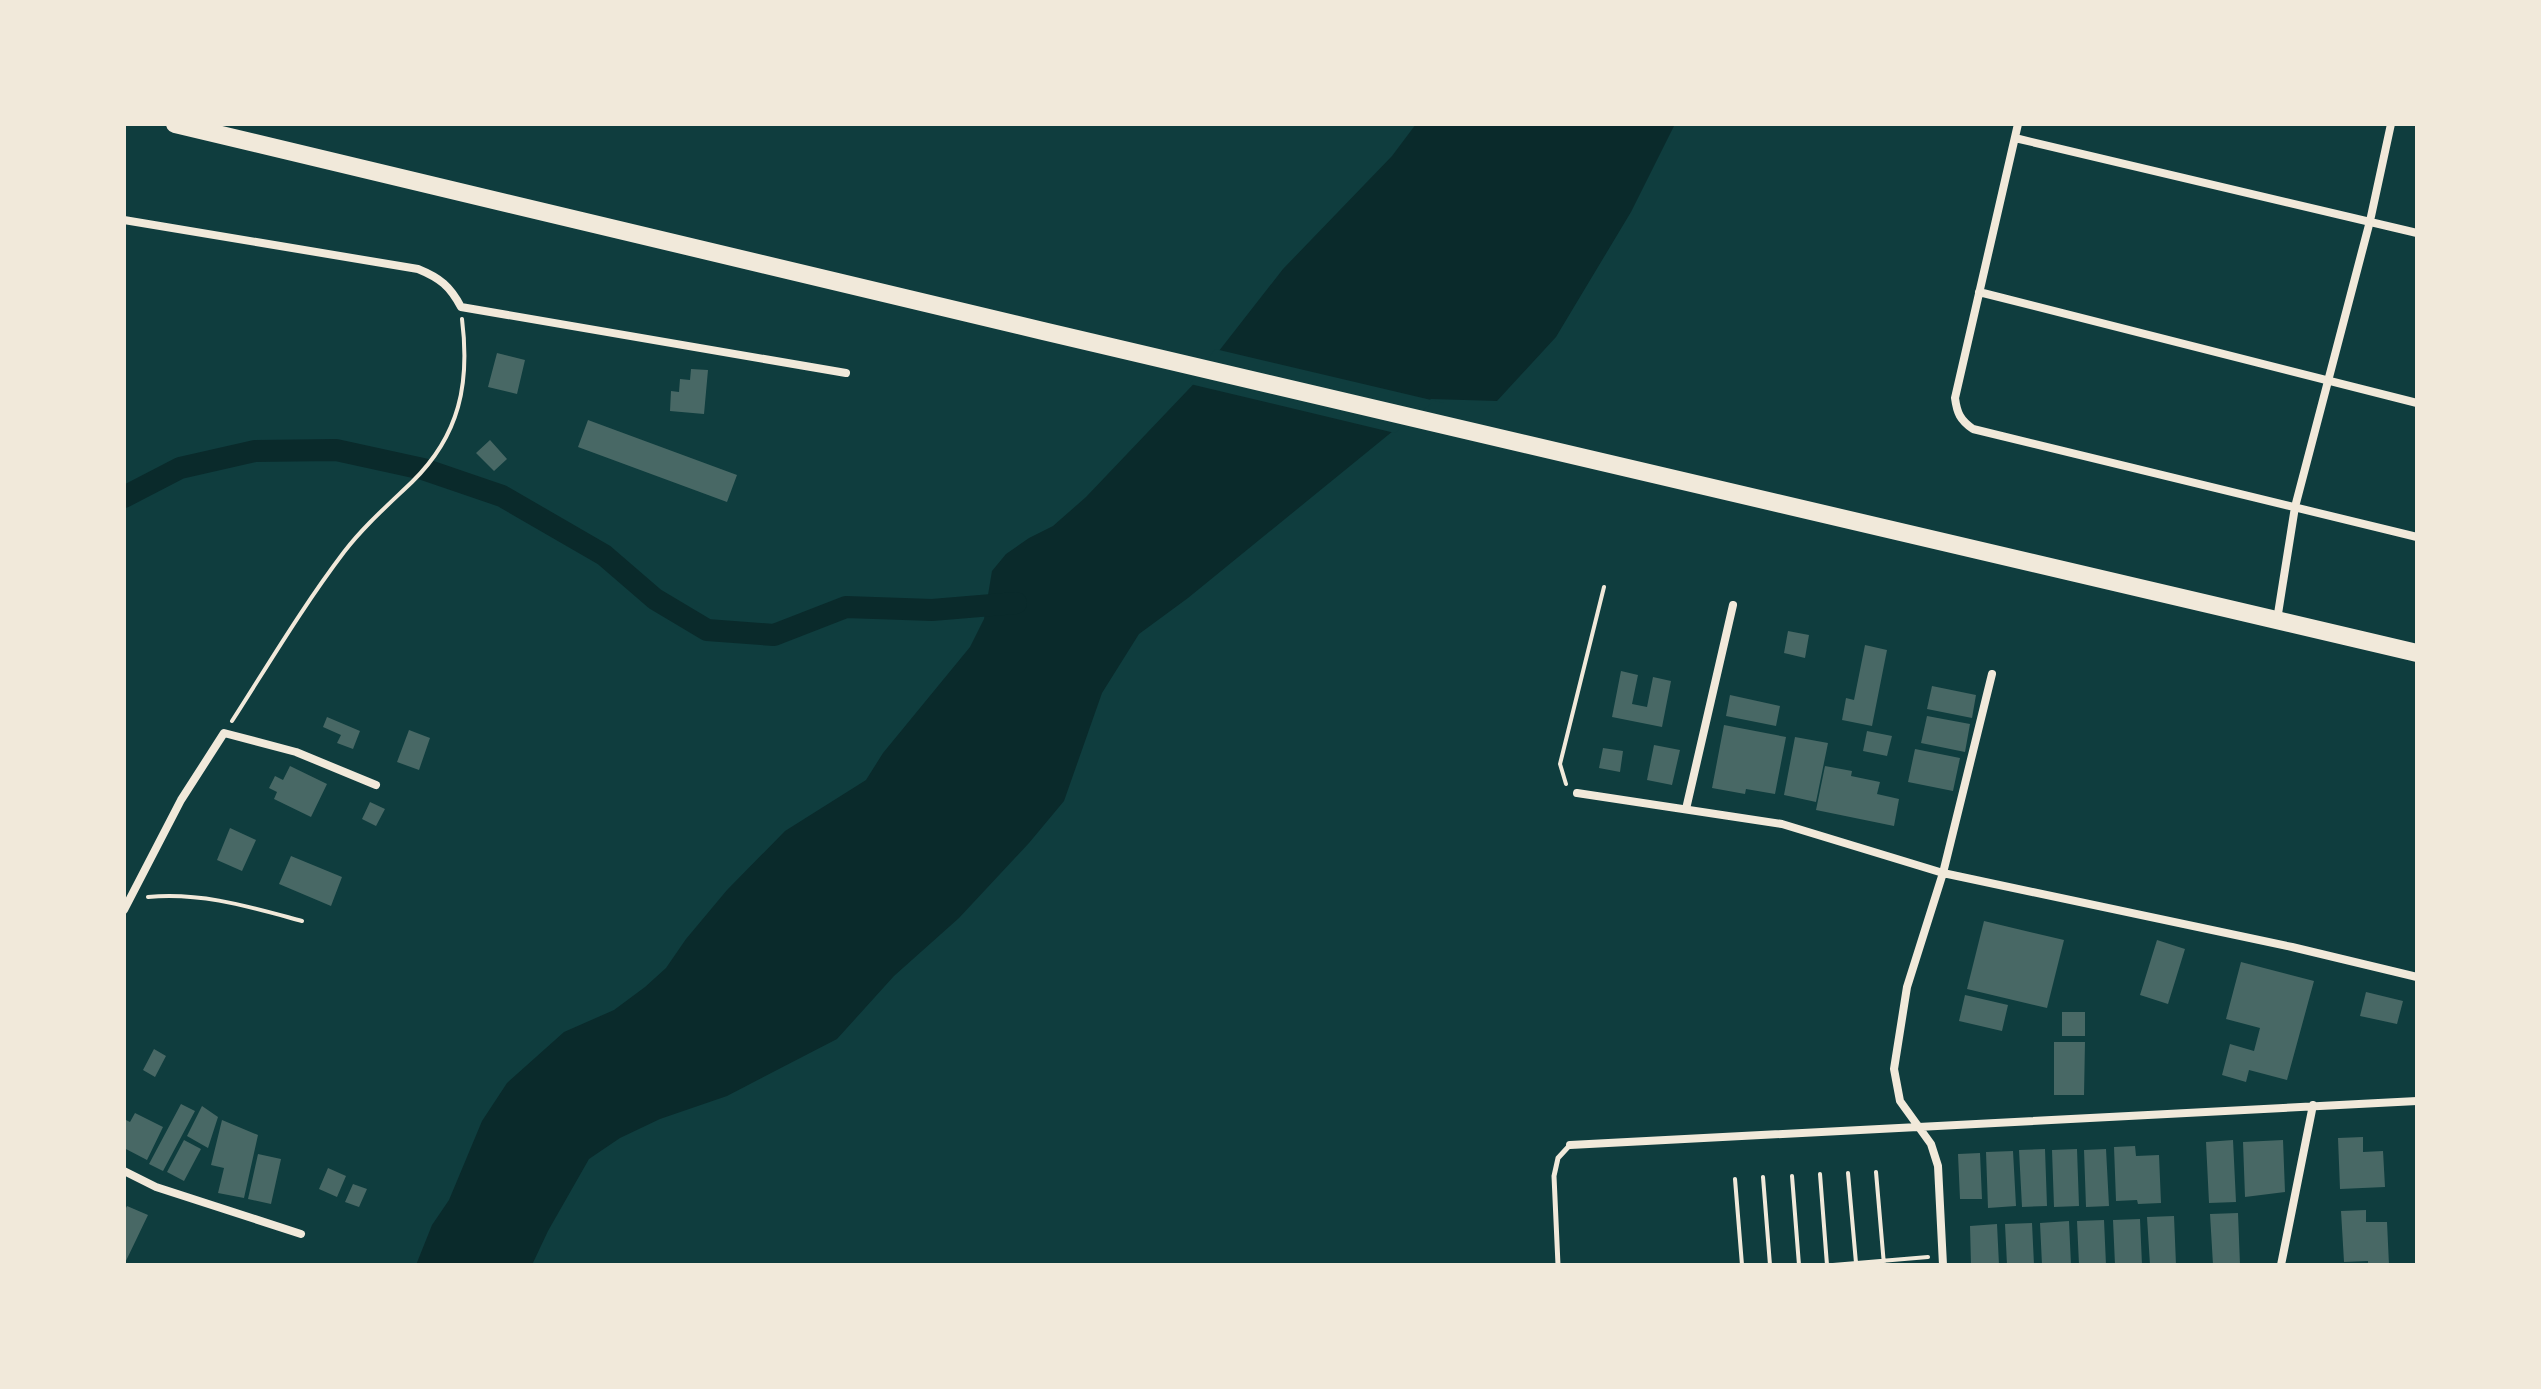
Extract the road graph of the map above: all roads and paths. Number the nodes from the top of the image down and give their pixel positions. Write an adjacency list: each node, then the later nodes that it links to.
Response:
1 (175, 124): 17 (highway)
2 (2018, 124): 4 (street)
3 (2391, 124): 6 (street)
4 (2015, 138): 6 (street); 8 (street)
5 (124, 220): 9 (street)
6 (2370, 221): 7 (street); 11 (street)
7 (2417, 233)
8 (1979, 292): 11 (street); 13 (street)
9 (461, 307): 10 (street); 20 (path)
10 (846, 373)
11 (2328, 382): 12 (street); 13 (street)
12 (2417, 403)
13 (2295, 507): 14 (street); 17 (street)
14 (2417, 537)
15 (1604, 587): 22 (path)
16 (1733, 605): 23 (street)
17 (2277, 620): 18 (highway)
18 (2417, 653)
19 (1992, 674): 24 (street)
20 (224, 733): 21 (street); 25 (street)
21 (376, 785)
22 (1577, 793): 23 (street)
23 (1686, 809): 24 (street)
24 (1943, 873): 28 (street); 31 (street)
25 (130, 899): 26 (street); 27 (path)
26 (124, 910)
27 (302, 921)
28 (2417, 977)
29 (2417, 1101): 30 (street)
30 (2313, 1105): 31 (street); 49 (street)
31 (1920, 1126): 32 (street); 41 (street)
32 (1570, 1145): 44 (lane)
33 (124, 1171): 40 (street)
34 (1876, 1172): 42 (path)
35 (1848, 1173): 43 (path)
36 (1820, 1174): 48 (path)
37 (1792, 1176): 47 (path)
38 (1763, 1177): 46 (path)
39 (1735, 1179): 45 (path)
40 (301, 1234)
41 (1943, 1261): 42 (path)
42 (1884, 1263): 43 (path)
43 (1856, 1264): 48 (path)
44 (1558, 1265)
45 (1742, 1265)
46 (1770, 1265)
47 (1799, 1265)
48 (1830, 1265)
49 (2281, 1265)

